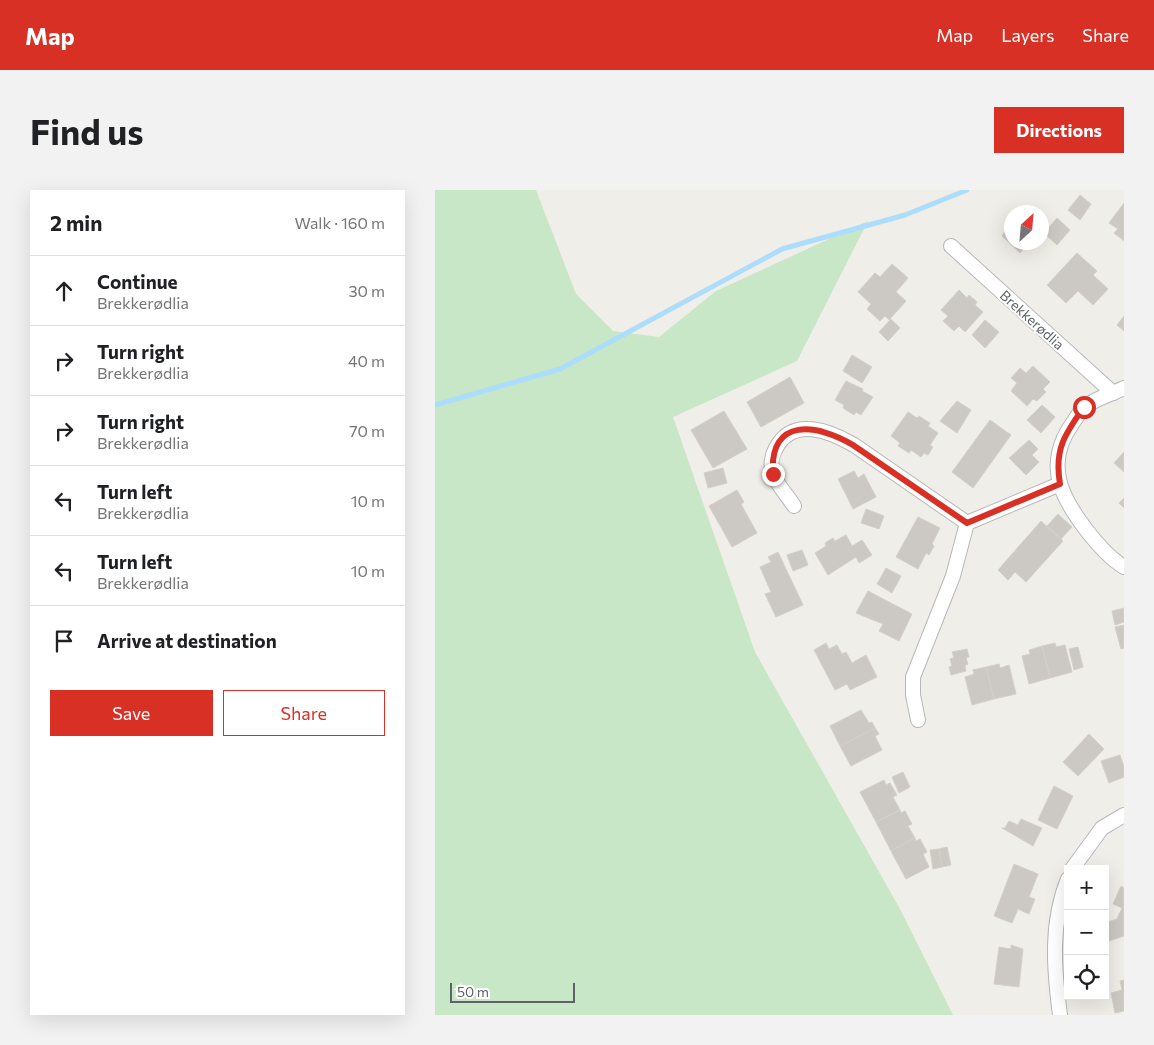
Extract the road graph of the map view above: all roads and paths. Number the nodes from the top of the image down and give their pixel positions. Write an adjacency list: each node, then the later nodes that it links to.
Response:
1 (951, 246): 2 (street, Brekkerødlia)
2 (1118, 391): 3 (street, Brekkerødlia)
3 (1060, 484): 5 (street); 6 (street, Brekkerødlia)
4 (794, 506): 5 (street)
5 (967, 523): 7 (street)
6 (1124, 567)
7 (918, 720)
8 (1124, 815): 9 (street)
9 (1075, 865)
10 (1064, 888): 11 (street)
11 (1060, 1015)

